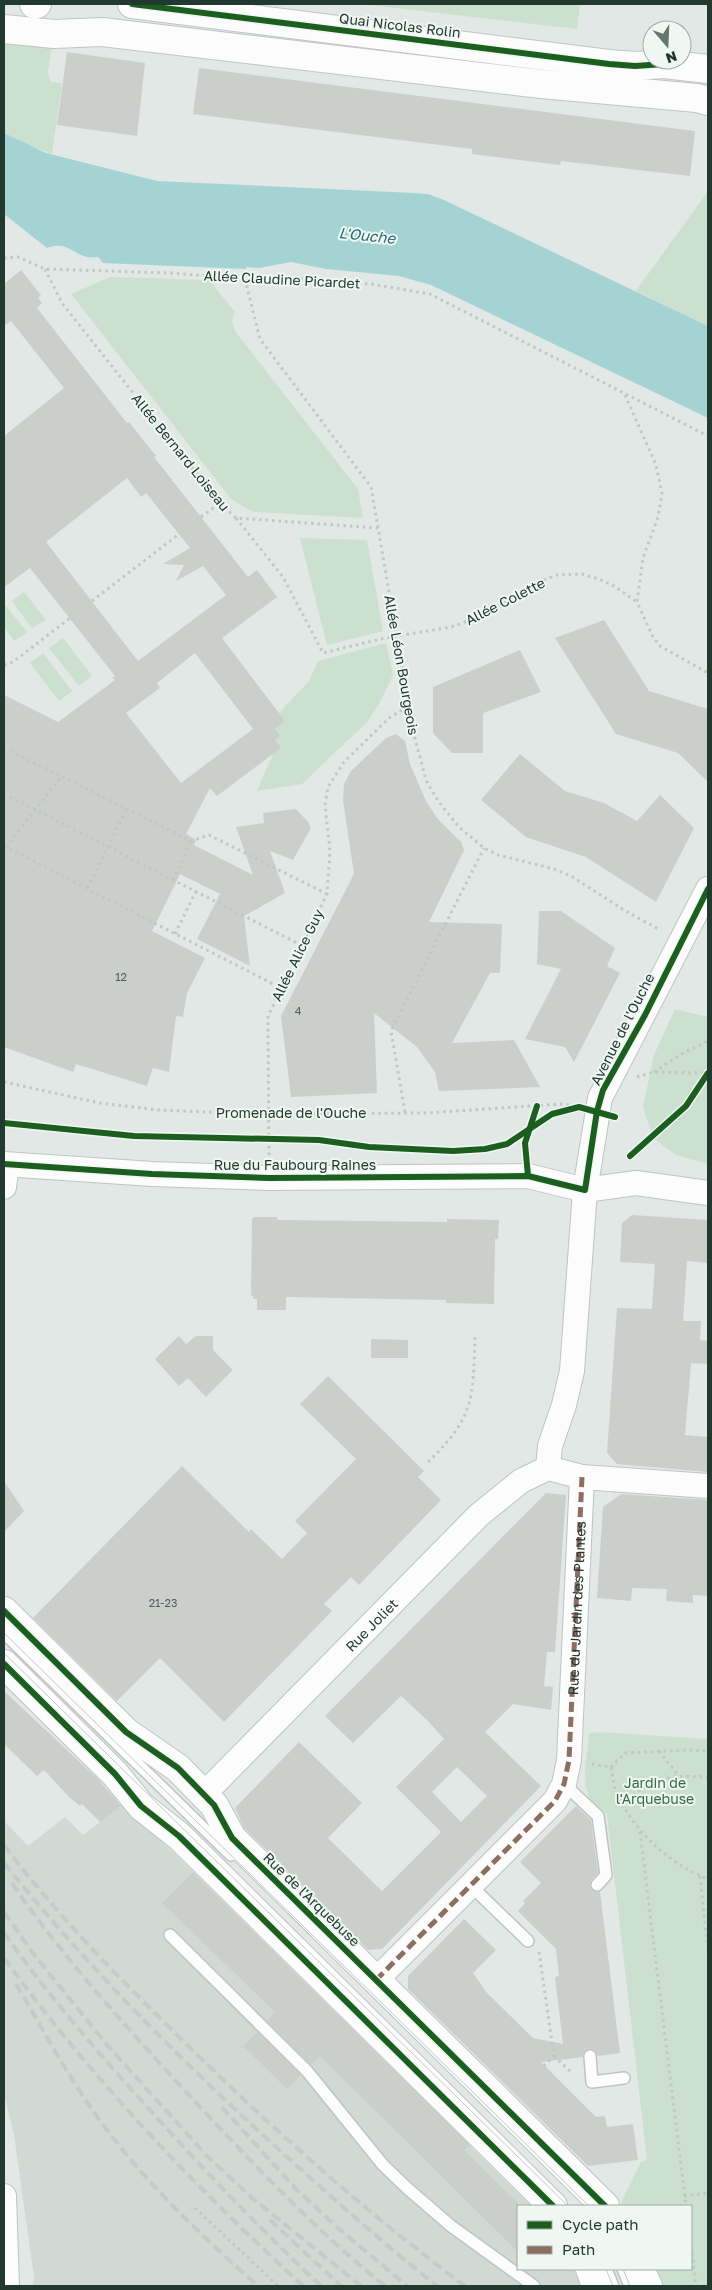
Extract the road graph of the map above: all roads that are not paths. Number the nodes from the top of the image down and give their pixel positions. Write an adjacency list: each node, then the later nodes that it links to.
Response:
1 (132, 4): 2 (main road, Quai Nicolas Rolin)
2 (197, 12): 3 (main road, Quai Nicolas Rolin); 5 (main road)
3 (317, 27): 6 (main road); 7 (main road, Quai Nicolas Rolin)
4 (4, 28): 5 (main road, Quai Nicolas Rolin)
5 (193, 43): 6 (main road, Quai Nicolas Rolin)
6 (312, 57): 8 (main road, Quai Nicolas Rolin)
7 (703, 68): 8 (main road, Quai Nicolas Rolin)
8 (702, 99)
9 (708, 889): 11 (street, Avenue de l'Ouche)
10 (5, 1172): 11 (street, Rue du Faubourg Raines)
11 (585, 1190): 12 (street, Rue du Faubourg Raines); 13 (street)
12 (708, 1193)
13 (548, 1468): 14 (street); 22 (street, Rue Joliet)
14 (582, 1477): 15 (street); 20 (street, Rue du Jardin des Plantes)
15 (708, 1486)
16 (4, 1611): 22 (main road, Rue de l'Arquebuse)
17 (4, 1633): 24 (lane)
18 (4, 1653): 21 (lane)
19 (4, 1664): 34 (main road)
20 (564, 1784): 25 (street, Rue du Jardin des Plantes); 26 (lane)
21 (143, 1790)
22 (204, 1794): 29 (main road, Rue de l'Arquebuse)
23 (157, 1804): 34 (lane)
24 (238, 1862)
25 (470, 1885): 28 (lane); 29 (street, Rue du Jardin des Plantes)
26 (597, 1885)
27 (170, 1935): 42 (lane)
28 (528, 1941)
29 (376, 1980): 36 (main road, Rue de l'Arquebuse)
30 (407, 2027): 35 (lane)
31 (590, 2056): 32 (lane)
32 (624, 2078)
33 (4, 2196): 41 (street)
34 (557, 2203)
35 (589, 2205)
36 (604, 2205)
37 (590, 2270): 43 (main road)
38 (606, 2270): 44 (lane)
39 (624, 2270): 45 (lane)
40 (640, 2270): 46 (main road)
41 (7, 2286)
42 (534, 2286)
43 (596, 2286)
44 (613, 2286)
45 (630, 2286)
46 (648, 2286)

